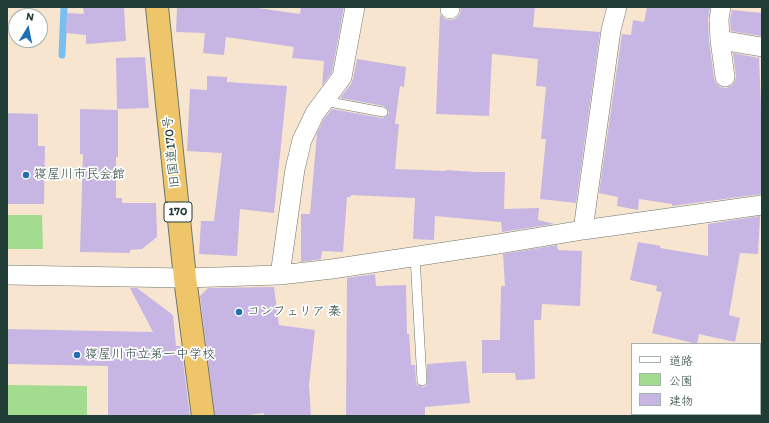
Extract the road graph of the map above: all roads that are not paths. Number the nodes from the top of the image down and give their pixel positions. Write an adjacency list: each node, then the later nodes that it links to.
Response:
1 (157, 7): 15 (highway, 旧国道170号 / 170)
2 (355, 7): 8 (street)
3 (617, 7): 11 (street)
4 (721, 7): 5 (street)
5 (720, 40): 6 (street); 7 (street)
6 (762, 47)
7 (725, 77)
8 (324, 101): 9 (lane); 14 (street)
9 (383, 112)
10 (762, 205): 11 (street)
11 (584, 230): 12 (street)
12 (415, 257): 14 (street); 16 (lane)
13 (7, 275): 15 (street)
14 (280, 275): 15 (street)
15 (185, 278): 17 (highway, 旧国道170号 / 170)
16 (422, 382)
17 (203, 416)

